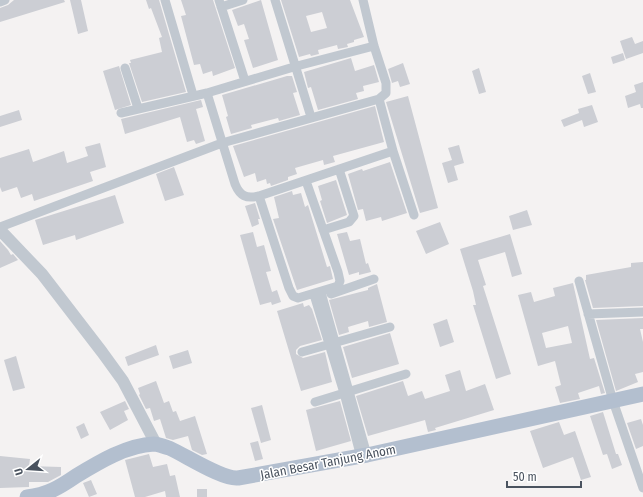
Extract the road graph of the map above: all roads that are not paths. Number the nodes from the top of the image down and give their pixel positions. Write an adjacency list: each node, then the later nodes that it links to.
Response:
1 (5, 0): 6 (street)
2 (165, 0): 13 (street)
3 (243, 0): 7 (street)
4 (275, 0): 9 (street)
5 (363, 0): 8 (street)
6 (0, 2)
7 (220, 4): 11 (street)
8 (374, 46): 9 (street); 14 (street)
9 (297, 66): 11 (street); 17 (street)
10 (125, 68): 15 (street)
11 (245, 81): 12 (street)
12 (207, 93): 13 (street); 18 (street)
13 (193, 95): 15 (street)
14 (379, 99): 17 (street); 19 (street)
15 (138, 108): 16 (street)
16 (121, 113)
17 (311, 117): 18 (street)
18 (222, 143): 22 (street); 24 (street)
19 (393, 151): 20 (street); 23 (street)
20 (339, 169): 21 (street); 26 (street)
21 (306, 180): 22 (street); 26 (street)
22 (259, 196): 26 (street)
23 (414, 216)
24 (0, 227)
25 (0, 230): 41 (street)
26 (323, 230)
27 (374, 279): 29 (street)
28 (579, 281): 32 (street)
29 (319, 297): 30 (street); 34 (street)
30 (299, 304)
31 (643, 312): 32 (street)
32 (588, 314): 39 (street)
33 (390, 327): 34 (street)
34 (332, 344): 35 (street); 37 (street)
35 (302, 352)
36 (406, 374): 37 (street)
37 (347, 392): 40 (street); 42 (street)
38 (643, 394): 39 (main road, Jalan Besar Tanjung Anom)
39 (613, 401): 42 (main road, Jalan Besar Tanjung Anom); 43 (street)
40 (315, 402)
41 (156, 444): 42 (main road, Jalan Besar Tanjung Anom); 44 (main road, Jalan Besar Tanjung Anom)
42 (364, 456)
43 (643, 488)
44 (37, 497)

